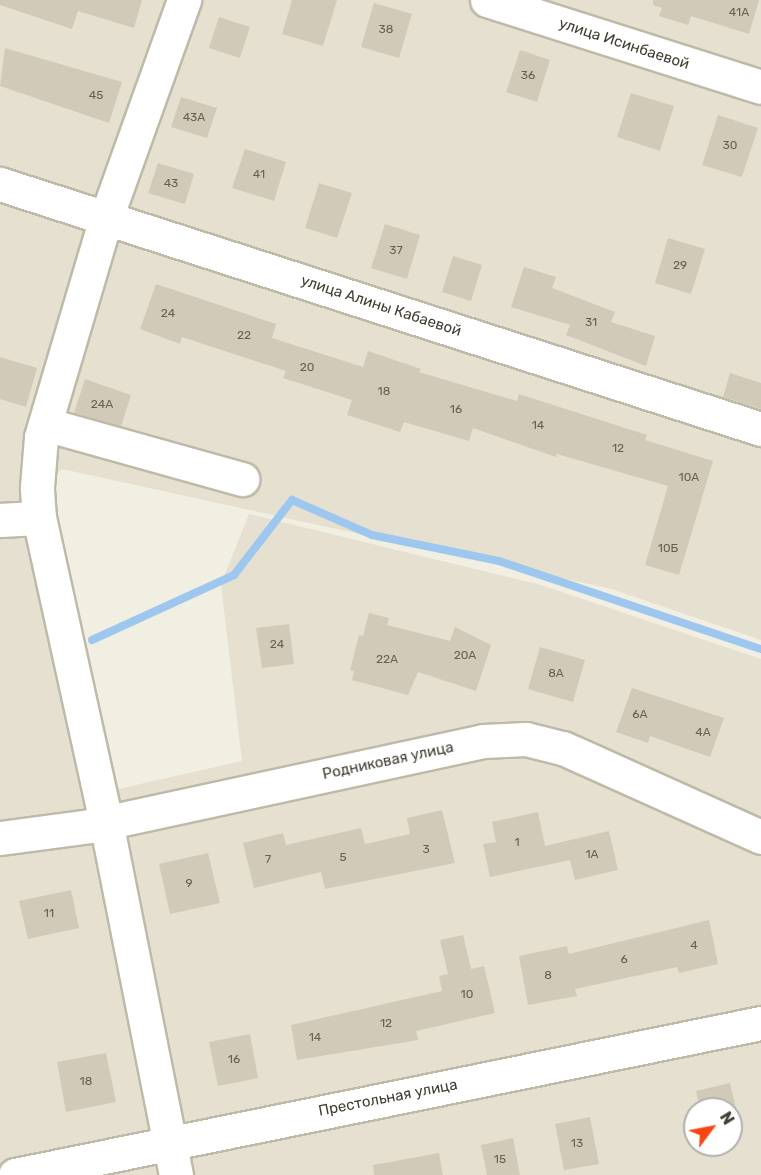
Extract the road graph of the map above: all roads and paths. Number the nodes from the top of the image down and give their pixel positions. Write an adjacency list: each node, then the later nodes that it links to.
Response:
1 (184, 0): 5 (street)
2 (487, 0): 3 (street, улица Исинбаевой)
3 (761, 87)
4 (0, 184): 5 (street, улица Алины Кабаевой)
5 (106, 218): 6 (street); 7 (street, улица Алины Кабаевой)
6 (45, 424): 8 (street); 9 (street)
7 (761, 429)
8 (242, 478)
9 (39, 518): 10 (street); 11 (street)
10 (0, 520)
11 (106, 822): 12 (street, Родниковая улица); 13 (street, Родниковая улица); 15 (street)
12 (761, 837)
13 (0, 838)
14 (761, 1023): 15 (street, Престольная улица)
15 (169, 1142): 16 (street, Престольная улица); 17 (street)
16 (15, 1175)
17 (176, 1175)

